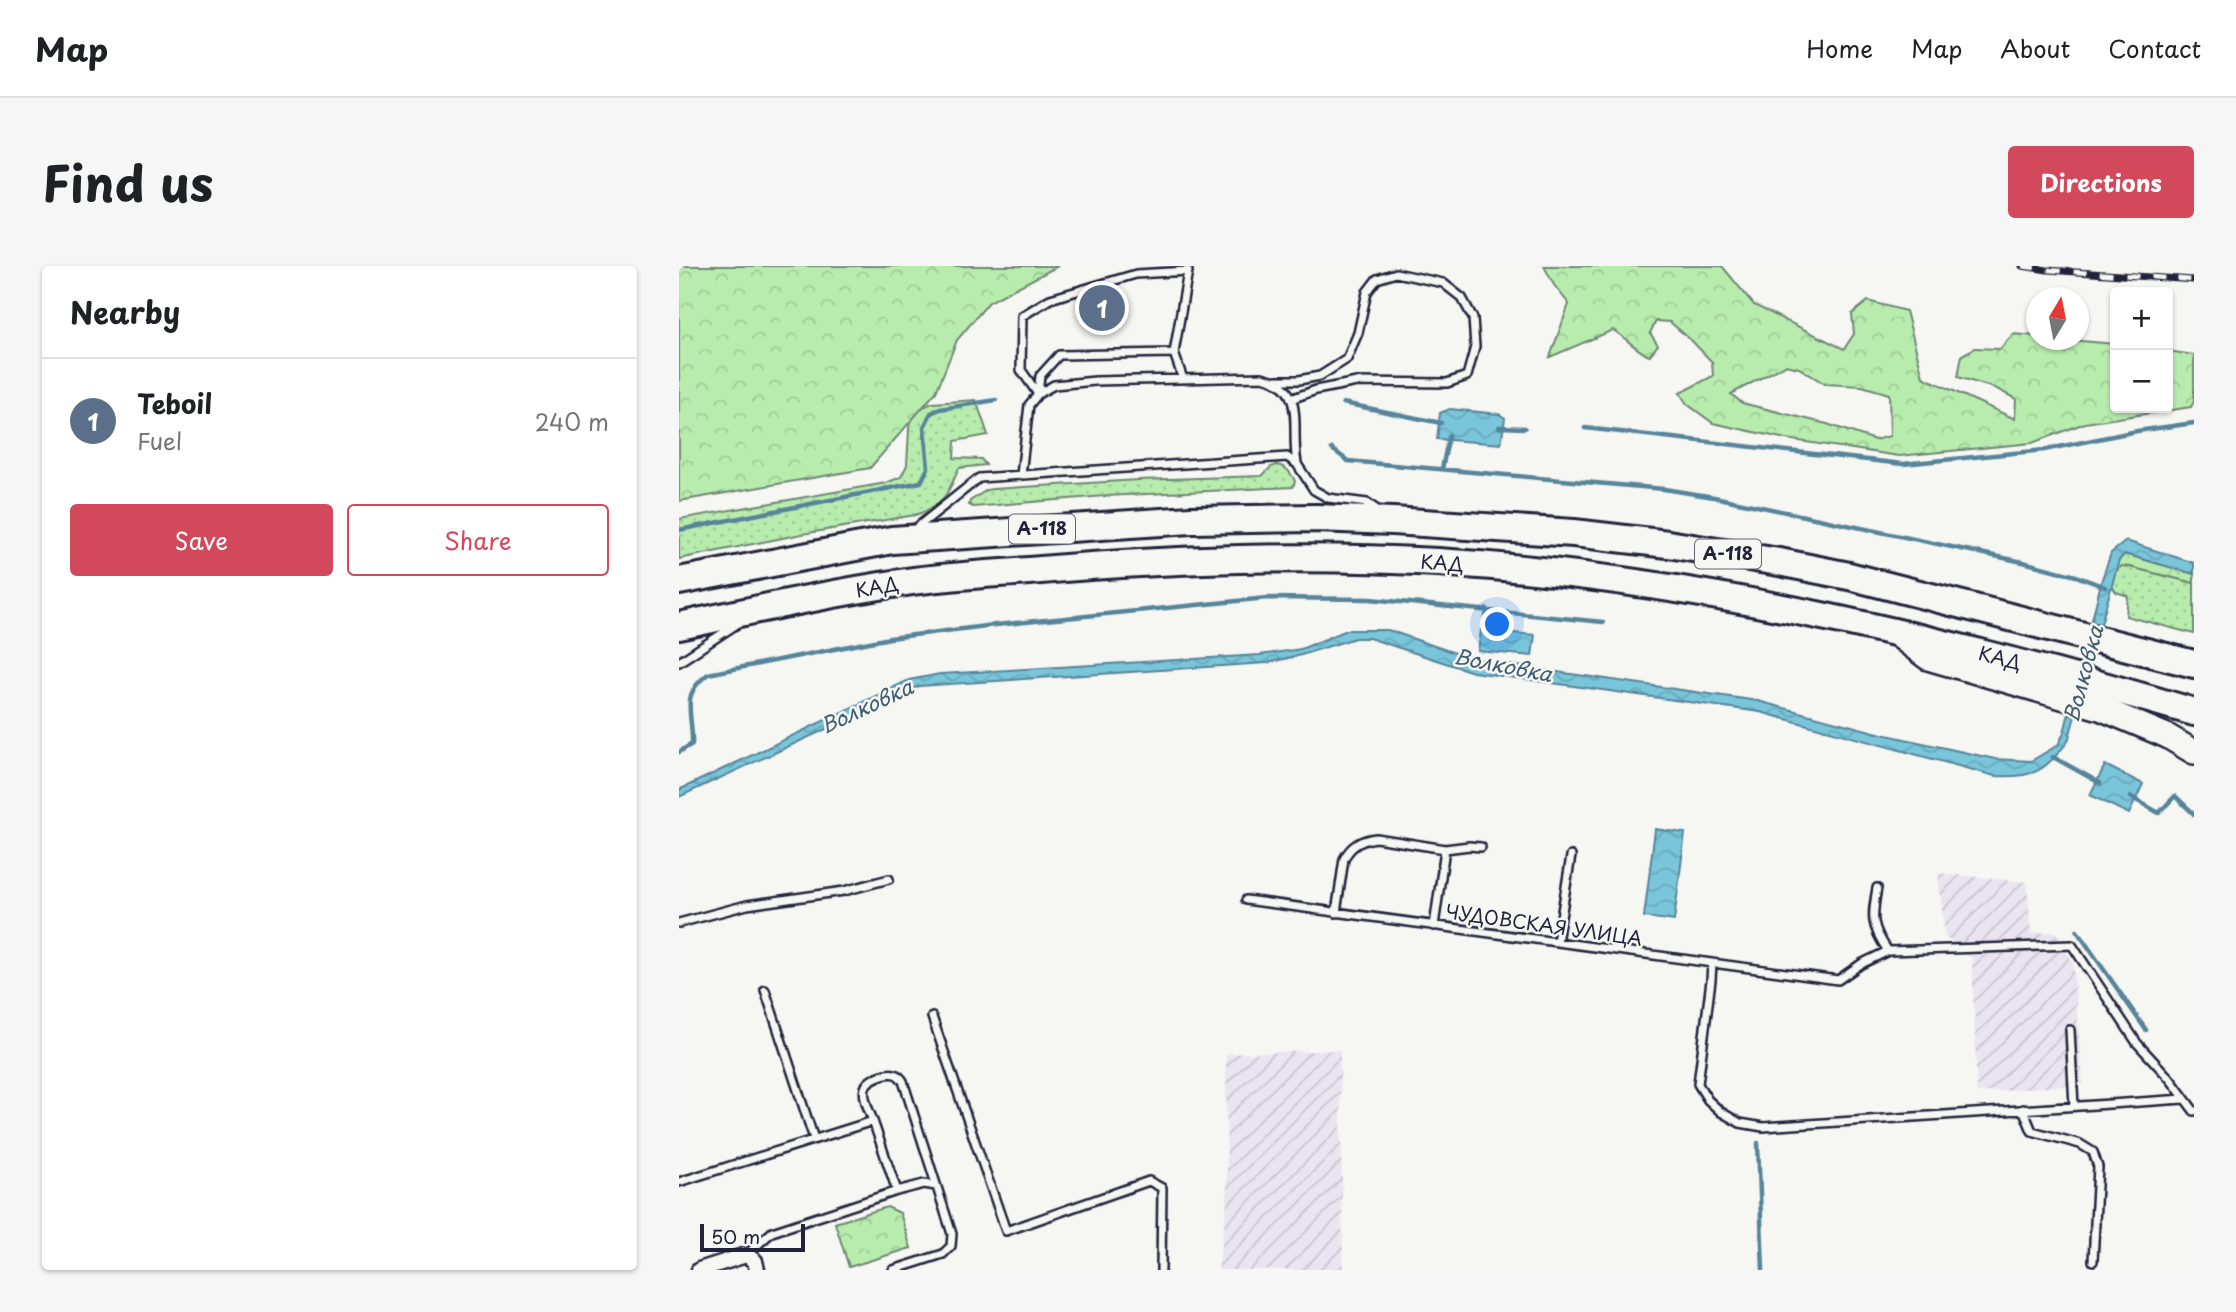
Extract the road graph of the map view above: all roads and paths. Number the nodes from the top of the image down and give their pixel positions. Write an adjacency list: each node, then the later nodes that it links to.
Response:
1 (1174, 353): 2 (lane); 4 (lane); 4 (lane)
2 (1183, 379): 3 (lane); 4 (lane)
3 (1276, 380): 5 (lane); 5 (lane)
4 (1038, 394): 7 (lane)
5 (1291, 398): 6 (lane)
6 (1297, 464): 7 (lane); 8 (lane)
7 (1021, 475): 9 (lane)
8 (1393, 521): 9 (highway, КАД / А-118); 14 (highway, КАД / А-118)
9 (893, 540): 10 (highway, КАД / А-118)
10 (679, 581)
11 (756, 609): 12 (highway, КАД / А-118); 13 (lane); 15 (highway, КАД / А-118)
12 (679, 626)
13 (679, 662)
14 (2194, 664)
15 (2103, 697): 16 (highway, КАД / А-118); 17 (highway)
16 (2194, 712)
17 (2194, 752)
18 (1481, 847): 19 (lane)
19 (1445, 849): 24 (lane); 26 (lane)
20 (1571, 856): 27 (lane)
21 (889, 879): 25 (lane)
22 (1877, 888): 28 (lane)
23 (1246, 900): 24 (lane, ЧУДОВСКАЯ УЛИЦА)
24 (1336, 913): 26 (lane, ЧУДОВСКАЯ УЛИЦА)
25 (679, 923)
26 (1434, 926): 27 (lane, ЧУДОВСКАЯ УЛИЦА)
27 (1557, 943): 29 (lane, ЧУДОВСКАЯ УЛИЦА)
28 (1888, 951): 29 (lane, ЧУДОВСКАЯ УЛИЦА); 33 (lane)
29 (1712, 963): 35 (lane)
30 (765, 990): 38 (lane)
31 (932, 1017): 47 (lane)
32 (2070, 1030): 34 (lane)
33 (2184, 1099): 34 (lane); 36 (lane)
34 (2074, 1106): 35 (lane)
35 (2024, 1109): 43 (lane)
36 (2194, 1111)
37 (873, 1121): 38 (lane); 40 (lane); 41 (lane)
38 (814, 1139): 39 (lane)
39 (679, 1182)
40 (936, 1186): 41 (lane); 46 (lane)
41 (897, 1191): 42 (lane)
42 (745, 1255): 44 (street); 45 (street)
43 (2093, 1261)
44 (699, 1270)
45 (757, 1270)
46 (893, 1270)
47 (1161, 1270)

